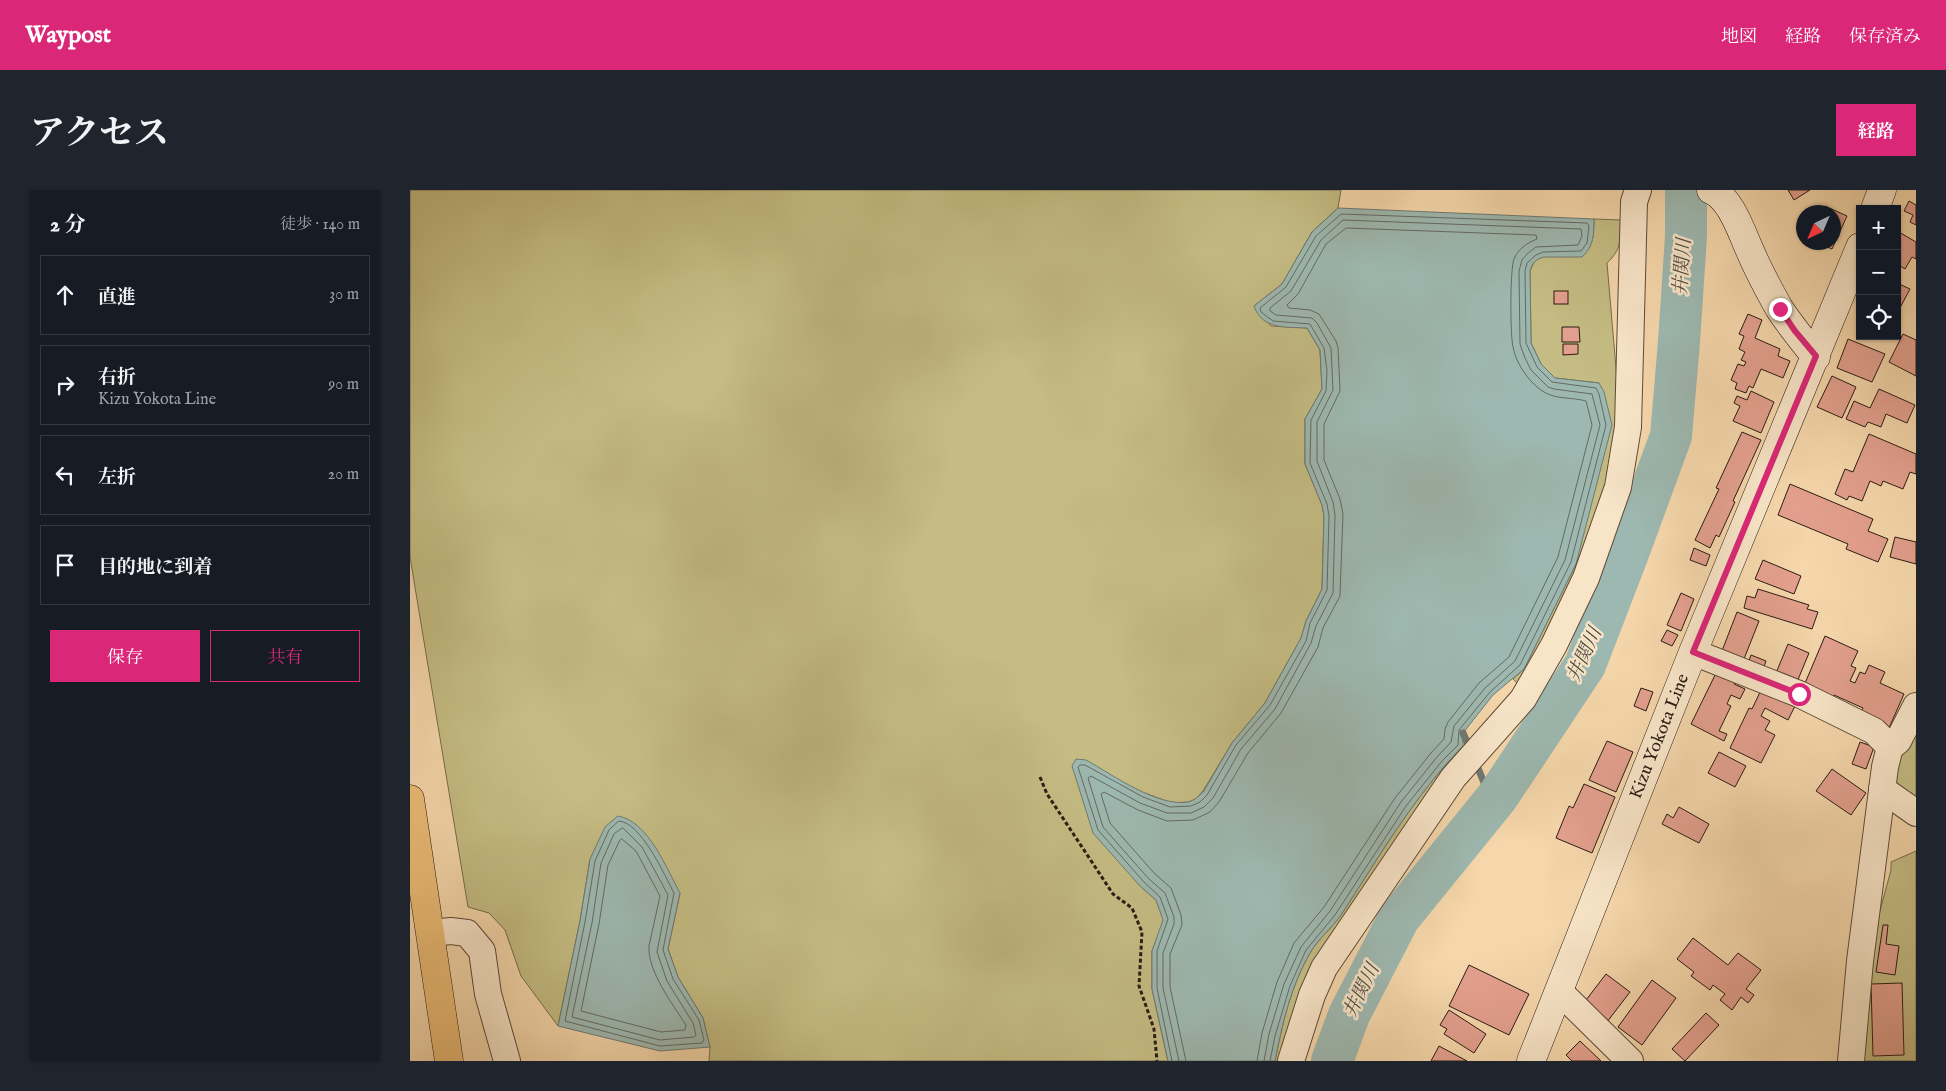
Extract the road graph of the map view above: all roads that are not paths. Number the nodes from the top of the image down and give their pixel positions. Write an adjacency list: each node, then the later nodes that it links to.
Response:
1 (1638, 190): 17 (street)
2 (1711, 190): 6 (main road)
3 (1882, 190): 4 (main road)
4 (1876, 205)
5 (1859, 250): 6 (main road, Kizu Yokota Line)
6 (1816, 356): 7 (main road, Kizu Yokota Line)
7 (1693, 652): 9 (street); 14 (main road, Kizu Yokota Line)
8 (1916, 706): 9 (street)
9 (1890, 747): 10 (street)
10 (1882, 789): 12 (street); 20 (street)
11 (410, 799): 13 (highway)
12 (1916, 812)
13 (431, 934): 15 (highway); 16 (street)
14 (1560, 992): 18 (main road, Kizu Yokota Line); 19 (street)
15 (449, 1061)
16 (507, 1061)
17 (1292, 1061)
18 (1531, 1061)
19 (1630, 1061)
20 (1851, 1061)

